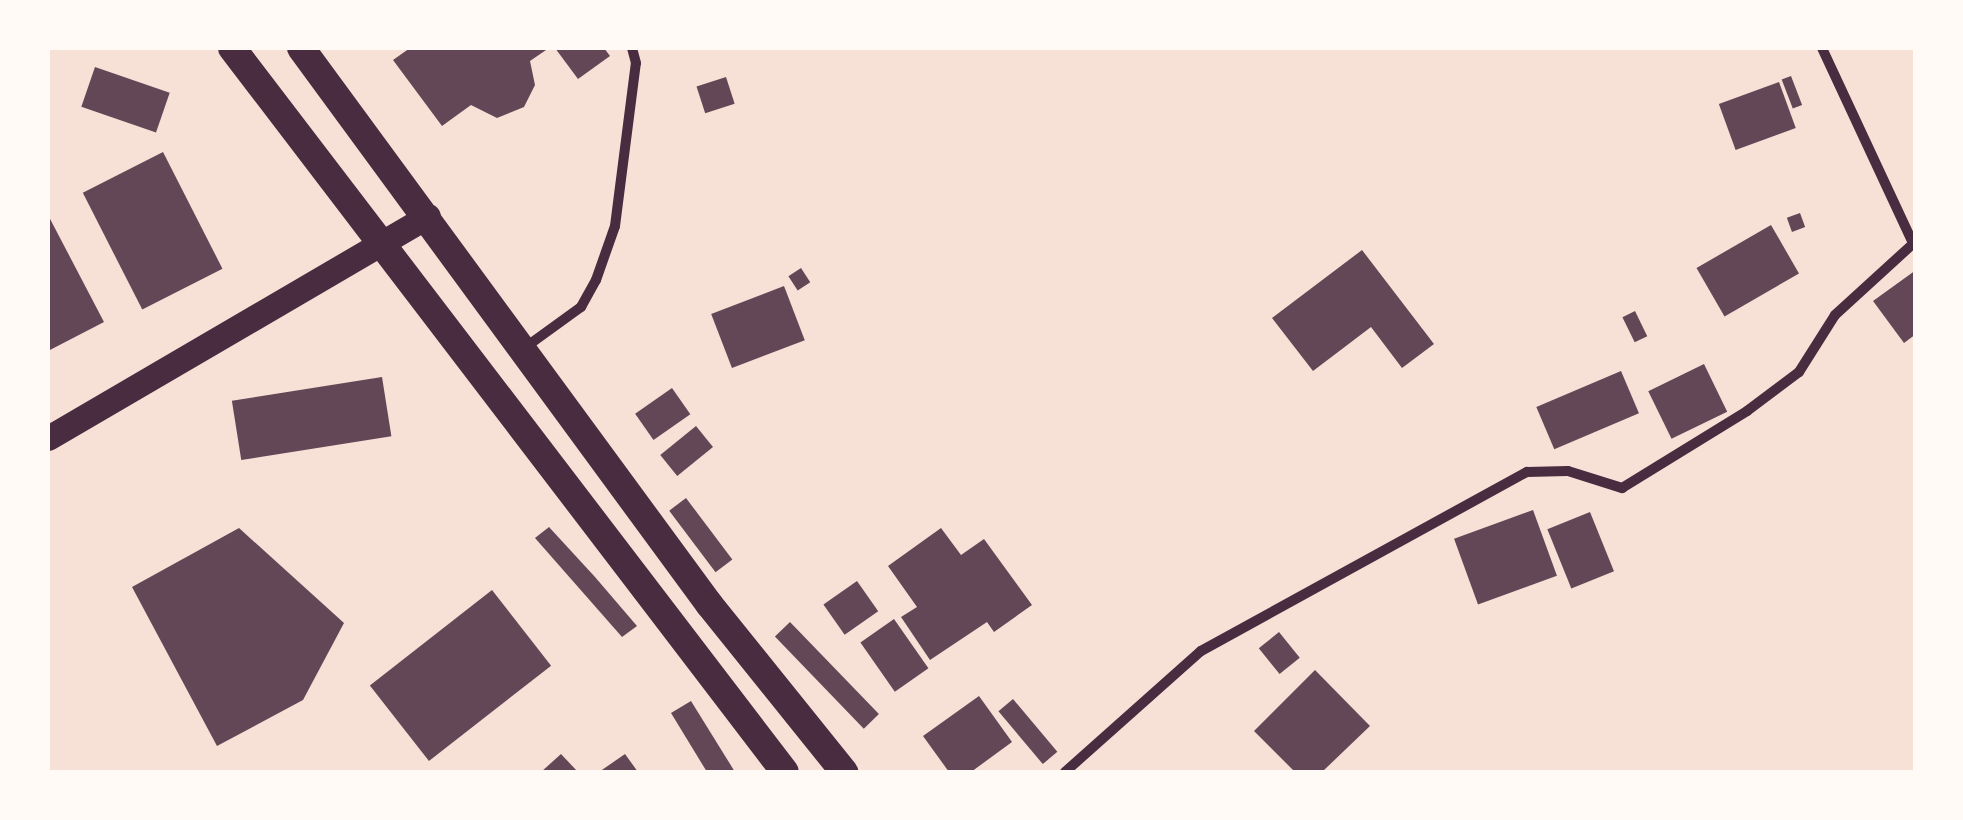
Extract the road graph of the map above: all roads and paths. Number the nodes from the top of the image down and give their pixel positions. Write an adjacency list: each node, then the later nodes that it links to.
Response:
1 (232, 48): 7 (highway)
2 (300, 48): 5 (highway)
3 (632, 48): 8 (street)
4 (1822, 48): 6 (street)
5 (428, 216): 7 (main road); 8 (highway)
6 (1914, 242): 12 (street)
7 (383, 248): 9 (main road); 10 (highway)
8 (522, 350): 11 (highway)
9 (48, 438)
10 (784, 772)
11 (844, 772)
12 (1066, 772)

